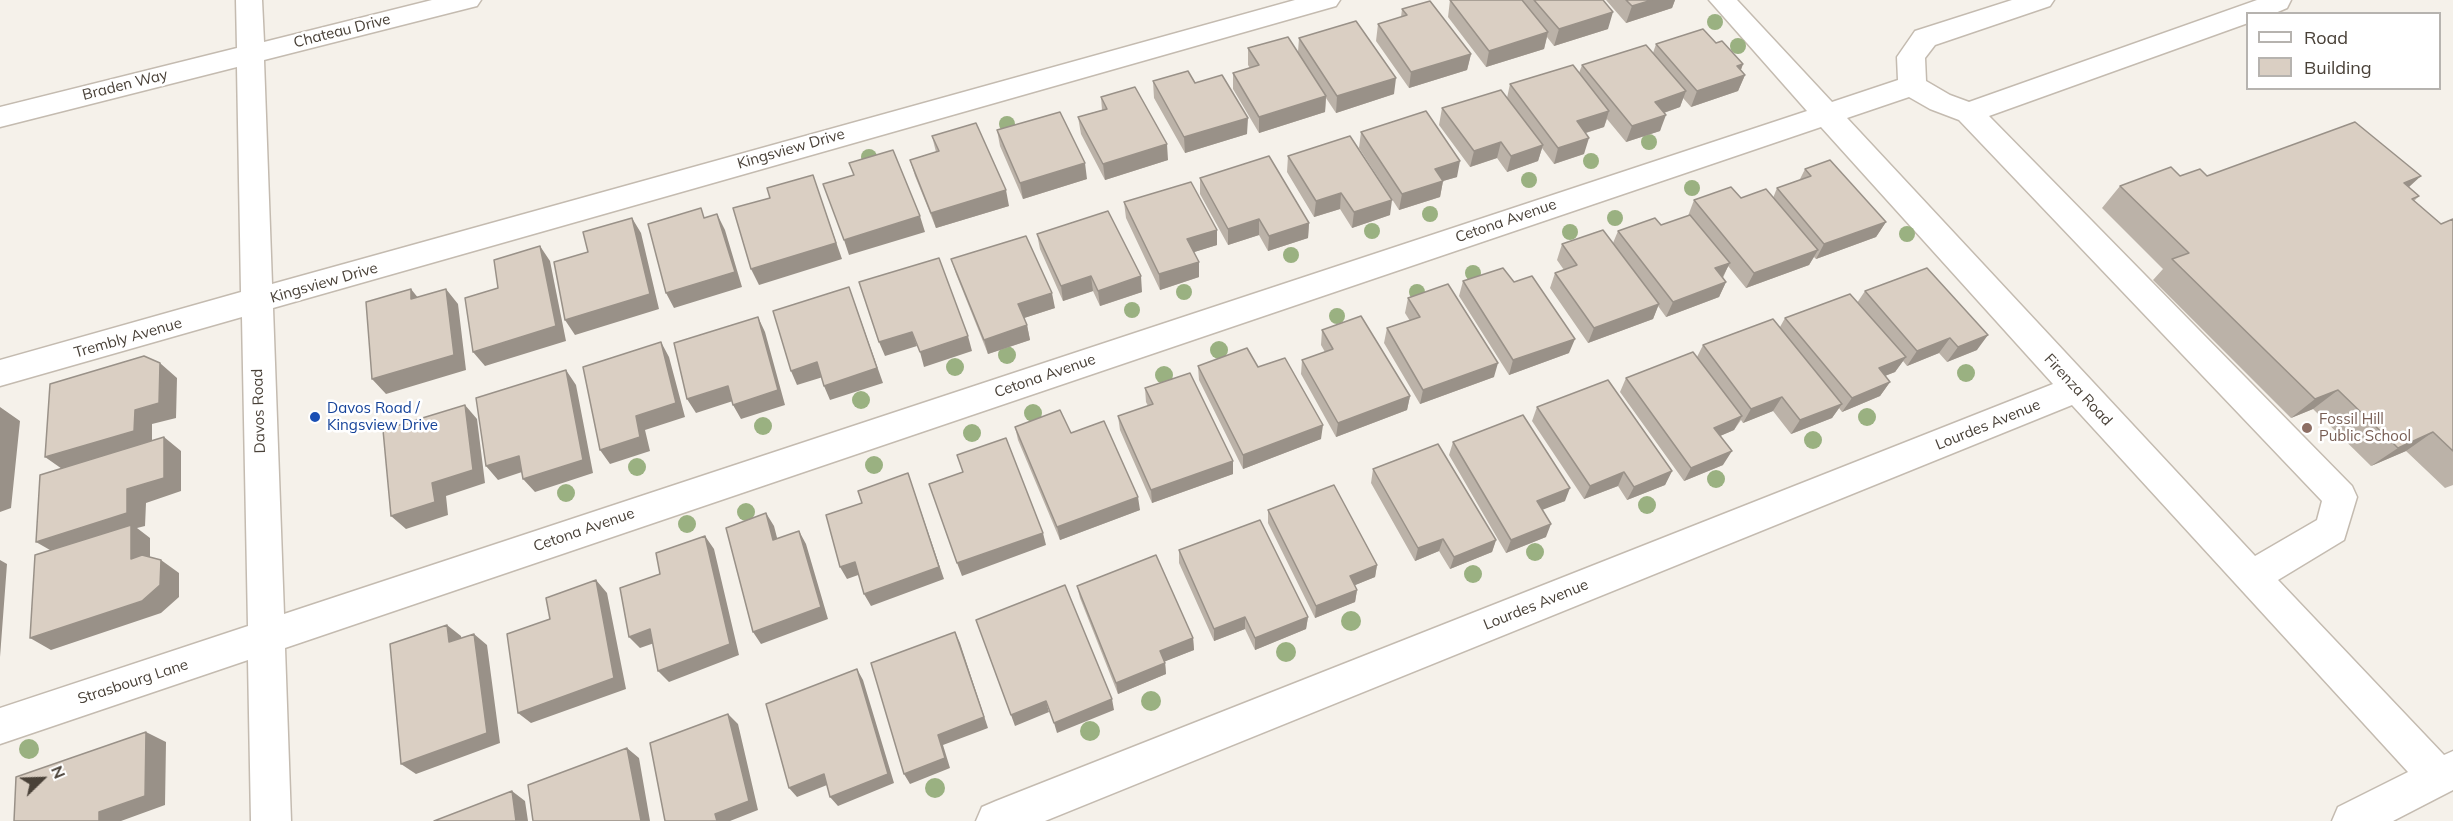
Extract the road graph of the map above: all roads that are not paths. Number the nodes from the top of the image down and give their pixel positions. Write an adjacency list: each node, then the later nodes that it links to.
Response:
1 (249, 0): 9 (street, Davos Road)
2 (468, 0): 9 (street, Chateau Drive)
3 (1327, 0): 14 (street, Kingsview Drive)
4 (1722, 0): 12 (street, Firenza Road)
5 (2041, 0): 10 (street)
6 (2278, 0): 7 (street)
7 (2250, 12)
8 (2246, 14): 11 (street)
9 (250, 54): 13 (street, Braden Way); 14 (street, Davos Road)
10 (1912, 86): 11 (street); 12 (street, Cetona Avenue)
11 (1969, 113): 17 (street)
12 (1824, 114): 16 (street, Firenza Road); 18 (street, Cetona Avenue)
13 (0, 117)
14 (256, 302): 15 (street, Trembly Avenue); 18 (street, Davos Road)
15 (0, 373)
16 (2077, 389): 17 (street, Firenza Road); 22 (street, Lourdes Avenue)
17 (2250, 576): 20 (street, Firenza Road)
18 (266, 638): 19 (street, Strasbourg Lane); 21 (street, Davos Road)
19 (0, 726)
20 (2446, 774): 23 (street)
21 (271, 821)
22 (996, 821)
23 (2352, 821)

